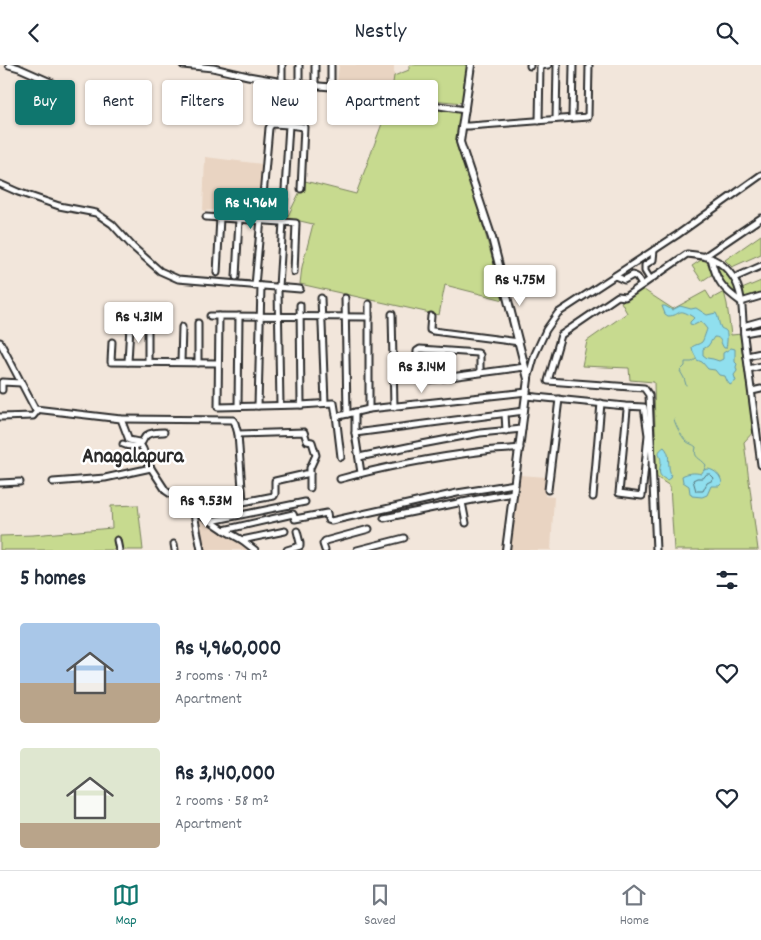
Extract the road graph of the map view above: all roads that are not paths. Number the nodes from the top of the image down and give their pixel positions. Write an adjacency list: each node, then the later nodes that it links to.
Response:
1 (9, 65): 14 (street)
2 (183, 65): 12 (street)
3 (282, 65): 16 (street)
4 (299, 65): 17 (street)
5 (315, 65): 18 (street)
6 (331, 65): 19 (street)
7 (471, 65): 21 (main road)
8 (548, 65): 24 (street)
9 (556, 65): 22 (street)
10 (573, 65): 23 (street)
11 (589, 65): 23 (street)
12 (195, 66): 13 (street)
13 (213, 66): 15 (street)
14 (46, 80)
15 (271, 80)
16 (283, 80)
17 (299, 80)
18 (315, 80)
19 (331, 80)
20 (438, 106): 21 (street)
21 (465, 110): 27 (main road)
22 (556, 119): 23 (street); 24 (street)
23 (572, 119)
24 (540, 121): 27 (street)
25 (271, 125): 35 (street)
26 (289, 125): 30 (street); 36 (street)
27 (462, 126): 74 (main road)
28 (761, 175): 37 (street)
29 (0, 184): 47 (street)
30 (301, 189)
31 (206, 217): 32 (street)
32 (220, 218): 34 (street); 41 (street)
33 (761, 218): 38 (street)
34 (239, 219): 35 (street); 43 (street)
35 (261, 221): 36 (street); 47 (street)
36 (283, 223): 40 (street); 48 (street)
37 (654, 250): 42 (street); 45 (street)
38 (708, 257): 44 (street); 45 (street); 53 (street)
39 (761, 266): 44 (street)
40 (294, 272)
41 (217, 273)
42 (615, 276): 46 (street); 88 (street)
43 (236, 277)
44 (734, 278): 53 (street)
45 (650, 279): 46 (street)
46 (642, 285): 160 (street)
47 (258, 286): 48 (street); 61 (street)
48 (279, 289): 49 (street); 62 (street)
49 (300, 289)
50 (761, 296): 53 (street)
51 (322, 298): 64 (street)
52 (345, 298): 65 (street)
53 (741, 302): 72 (street)
54 (369, 304): 66 (street)
55 (300, 305): 63 (street)
56 (392, 313): 104 (street)
57 (431, 315): 74 (street)
58 (210, 316): 59 (street)
59 (219, 316): 60 (street); 83 (street)
60 (239, 316): 61 (street); 102 (street)
61 (260, 316): 62 (street); 103 (street)
62 (278, 316): 63 (street); 99 (street)
63 (301, 316): 64 (street); 100 (street)
64 (322, 316): 65 (street); 97 (street)
65 (346, 316): 66 (street); 110 (street)
66 (369, 317): 105 (street)
67 (761, 321): 72 (street)
68 (198, 323): 82 (street)
69 (130, 326): 79 (street)
70 (182, 327): 81 (street)
71 (148, 328): 80 (street)
72 (744, 329): 73 (street); 78 (street)
73 (761, 330)
74 (518, 341): 85 (main road)
75 (112, 342): 79 (street)
76 (0, 343): 89 (street)
77 (761, 353): 78 (street)
78 (747, 356): 86 (street)
79 (128, 362): 80 (street)
80 (148, 362): 81 (street)
81 (181, 362): 82 (street)
82 (198, 363): 83 (street)
83 (218, 363): 102 (street)
84 (761, 366): 86 (street)
85 (525, 367): 87 (street); 88 (main road)
86 (749, 369): 92 (street)
87 (480, 373): 87 (street)
88 (528, 379): 93 (main road)
89 (21, 383): 91 (street); 106 (street)
90 (761, 389): 92 (street)
91 (2, 390)
92 (752, 391): 96 (street)
93 (527, 394): 94 (street); 104 (street); 107 (main road)
94 (559, 399): 98 (street); 135 (street)
95 (761, 399): 96 (street)
96 (753, 400): 114 (street)
97 (325, 403): 100 (street); 111 (street)
98 (601, 403): 101 (street); 137 (street)
99 (280, 405): 100 (street); 103 (street)
100 (301, 405)
101 (625, 405): 101 (street)
102 (238, 406): 103 (street)
103 (258, 406)
104 (394, 407): 105 (street)
105 (369, 409): 108 (street)
106 (38, 410): 112 (street); 113 (street)
107 (524, 411): 109 (street); 115 (main road)
108 (355, 413): 110 (street); 118 (street)
109 (505, 413): 116 (street); 118 (street)
110 (347, 414): 111 (street)
111 (336, 415): 123 (street)
112 (0, 417)
113 (121, 419): 119 (street); 121 (street)
114 (758, 421): 125 (street)
115 (522, 429): 116 (street); 122 (main road)
116 (506, 431): 124 (street)
117 (164, 432): 121 (street)
118 (355, 433): 124 (street)
119 (238, 434): 127 (street); 138 (street)
120 (123, 443): 121 (street)
121 (140, 444): 126 (street)
122 (520, 448): 128 (street); 133 (main road)
123 (341, 457)
124 (359, 457): 128 (street)
125 (761, 465)
126 (151, 468): 131 (street); 141 (street)
127 (310, 473): 134 (street); 138 (street)
128 (361, 473): 129 (street)
129 (340, 479)
130 (20, 482): 132 (street)
131 (53, 482)
132 (0, 483)
133 (515, 484): 136 (main road); 147 (street)
134 (310, 488)
135 (548, 490)
136 (514, 493): 140 (street); 159 (main road)
137 (593, 497)
138 (243, 502): 142 (street)
139 (305, 502): 144 (street)
140 (462, 502): 143 (street); 145 (street)
141 (193, 509): 142 (street); 154 (street)
142 (199, 513): 144 (street)
143 (384, 518)
144 (211, 521): 147 (street)
145 (466, 523)
146 (369, 529): 157 (street)
147 (224, 530): 152 (street)
148 (285, 531): 152 (street)
149 (297, 531): 156 (street)
150 (404, 539): 158 (street)
151 (117, 540): 153 (street)
152 (242, 540): 155 (street)
153 (119, 550)
154 (200, 550)
155 (255, 550)
156 (287, 550)
157 (324, 550)
158 (358, 550)
159 (506, 550)
160 (656, 550)

